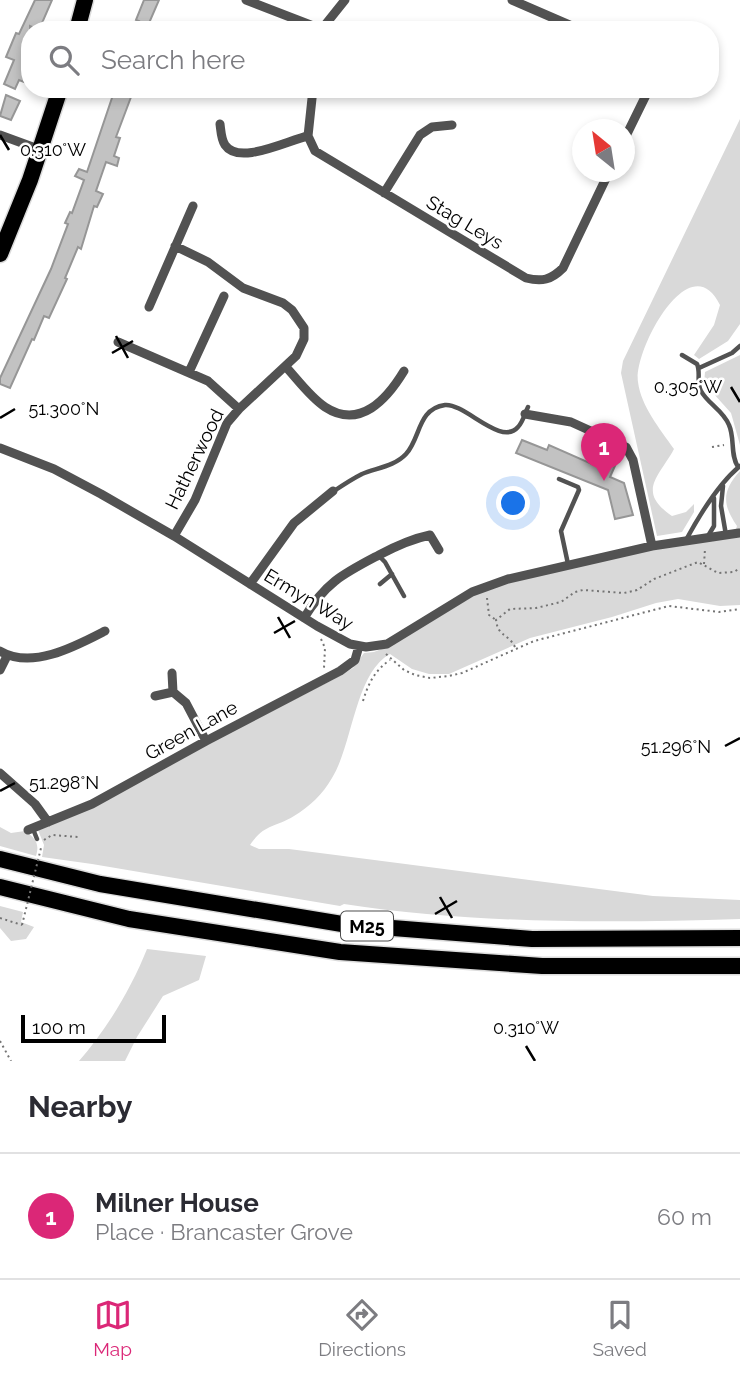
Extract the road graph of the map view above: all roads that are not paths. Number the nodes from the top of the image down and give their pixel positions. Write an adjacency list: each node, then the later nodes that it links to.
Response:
1 (85, 0): 5 (highway)
2 (246, 0): 6 (street)
3 (345, 0): 7 (street)
4 (512, 0): 8 (street)
5 (79, 21)
6 (300, 21)
7 (328, 21)
8 (560, 21)
9 (57, 98): 17 (highway)
10 (312, 98): 16 (street)
11 (645, 98): 12 (street)
12 (635, 119)
13 (220, 124): 16 (street)
14 (452, 125): 19 (street)
15 (0, 135): 17 (street)
16 (308, 136): 19 (street, Stag Leys)
17 (41, 150): 22 (highway)
18 (604, 182): 19 (street, Stag Leys)
19 (384, 193)
20 (192, 205): 21 (street)
21 (175, 246): 24 (street); 28 (street, Hatherwood)
22 (0, 254)
23 (224, 296): 31 (street)
24 (149, 307)
25 (118, 342): 31 (street)
26 (740, 346): 29 (lane)
27 (682, 355): 29 (lane)
28 (286, 367): 30 (street); 32 (street, Hatherwood)
29 (699, 368): 35 (lane)
30 (404, 371)
31 (189, 372): 32 (street)
32 (239, 409): 42 (street, Hatherwood)
33 (526, 410): 38 (lane); 45 (street)
34 (0, 447): 42 (street, Ermyn Way)
35 (739, 466): 37 (lane)
36 (559, 479): 48 (lane)
37 (723, 485): 39 (lane); 41 (lane)
38 (333, 491): 50 (street)
39 (715, 496): 43 (lane); 44 (lane)
40 (739, 533): 41 (street, Ermyn Way)
41 (726, 535): 43 (street, Ermyn Way)
42 (174, 536): 50 (street, Ermyn Way)
43 (706, 537): 44 (street, Ermyn Way)
44 (685, 541): 45 (street, Ermyn Way)
45 (652, 546): 48 (street, Ermyn Way)
46 (439, 550): 47 (street)
47 (378, 556): 49 (lane); 53 (street)
48 (568, 565): 55 (street, Ermyn Way)
49 (392, 574): 51 (lane); 52 (lane)
50 (250, 584): 53 (street, Ermyn Way)
51 (380, 584)
52 (404, 596)
53 (304, 618): 55 (street, Ermyn Way)
54 (105, 631): 56 (street)
55 (359, 646): 61 (street, Green Lane)
56 (4, 654): 57 (street)
57 (0, 670)
58 (172, 673): 59 (street)
59 (173, 692): 60 (street); 61 (street)
60 (155, 696)
61 (206, 741): 63 (street, Green Lane)
62 (0, 773): 63 (street)
63 (48, 822): 64 (street, Green Lane)
64 (30, 829): 65 (lane)
65 (39, 841)
66 (0, 859): 68 (highway, M25)
67 (0, 887): 69 (highway, M25)
68 (740, 938)
69 (740, 966)

